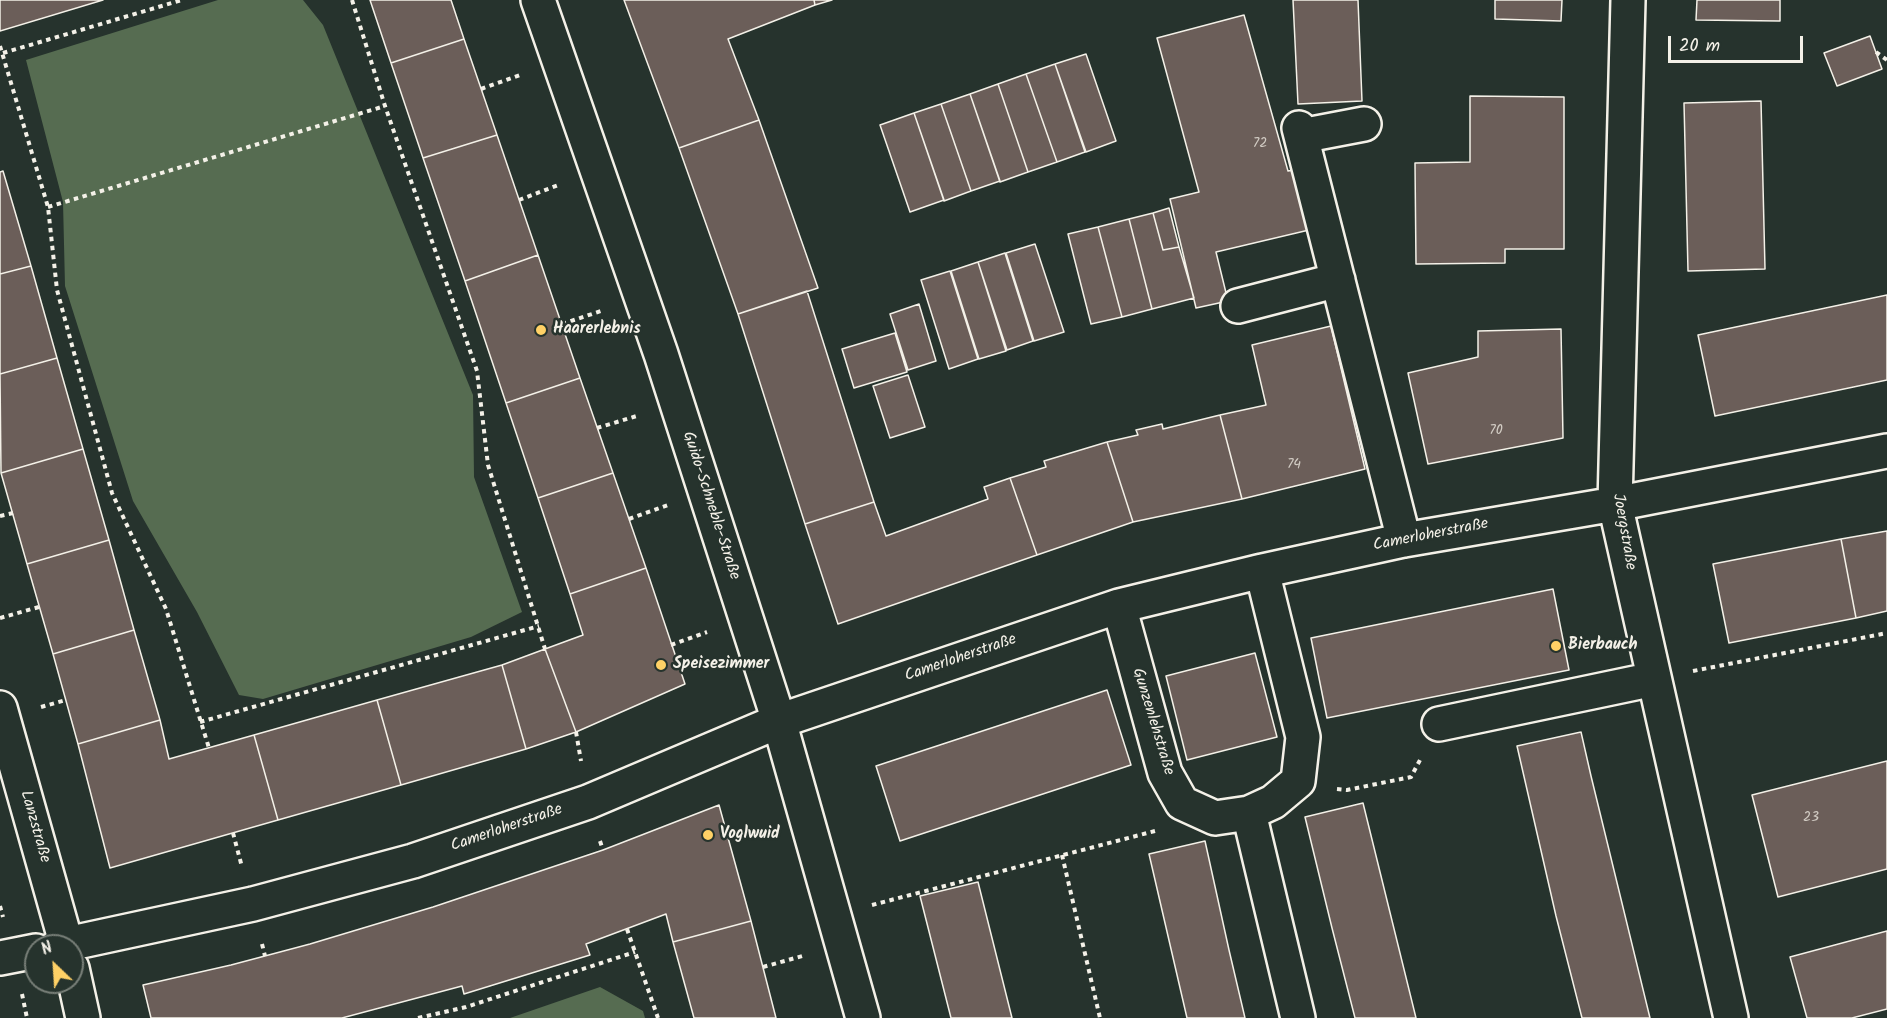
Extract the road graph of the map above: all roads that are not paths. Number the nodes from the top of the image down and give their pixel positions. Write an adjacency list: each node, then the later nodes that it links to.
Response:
1 (538, 0): 13 (street, Guido-Schneble-Straße)
2 (1628, 0): 7 (street, Joergstraße)
3 (1364, 124): 4 (street)
4 (1338, 280): 5 (street); 8 (street)
5 (1238, 306)
6 (1887, 451): 7 (street, Camerloherstraße)
7 (1615, 504): 8 (street, Camerloherstraße); 11 (street, Joergstraße)
8 (1404, 540): 9 (street, Camerloherstraße)
9 (1262, 571): 10 (street, Camerloherstraße); 15 (street)
10 (1119, 606): 13 (street, Camerloherstraße); 15 (street, Gunzenlehstraße)
11 (1654, 679): 14 (street); 24 (street, Joergstraße)
12 (0, 708): 16 (street, Lanzstraße)
13 (778, 721): 17 (street, Camerloherstraße); 22 (street, Guido-Schneble-Straße)
14 (1439, 724)
15 (1250, 813): 23 (street)
16 (56, 934)
17 (84, 945)
18 (24, 955): 19 (street, Camerloherstraße)
19 (0, 958)
20 (75, 994): 21 (street, Lanzstraße)
21 (83, 1018)
22 (863, 1018)
23 (1298, 1018)
24 (1731, 1018)

